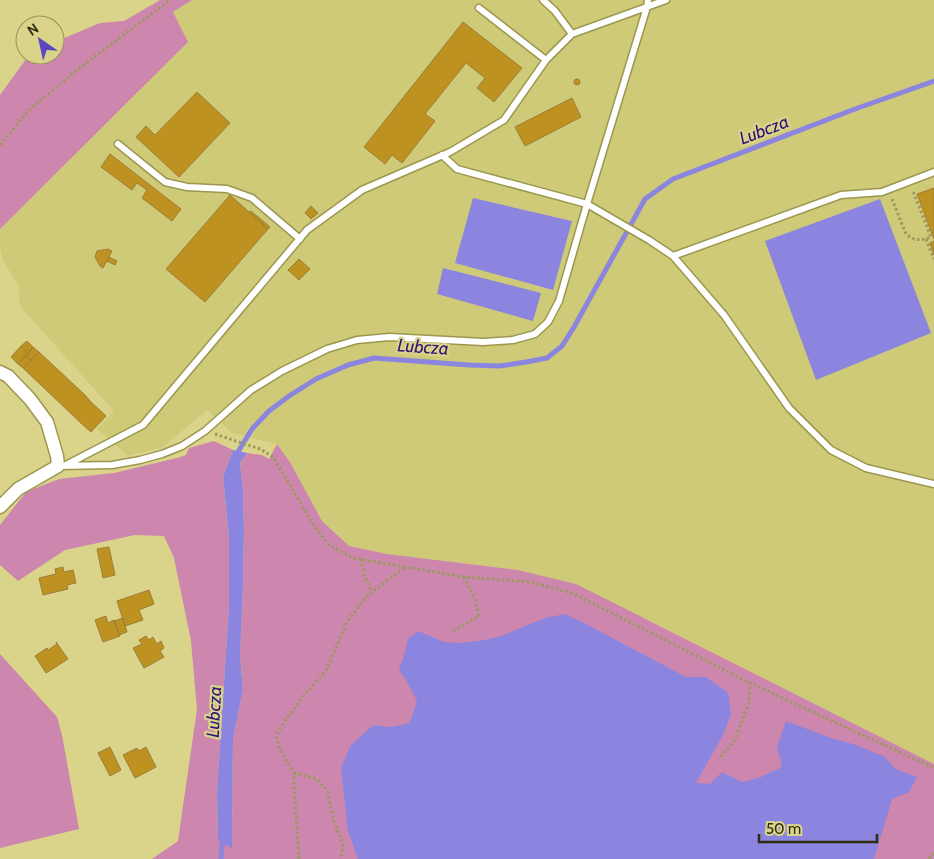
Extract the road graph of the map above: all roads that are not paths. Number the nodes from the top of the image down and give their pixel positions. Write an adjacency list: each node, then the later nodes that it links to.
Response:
1 (543, 0): 5 (lane)
2 (666, 0): 3 (lane)
3 (648, 3): 5 (lane); 10 (lane)
4 (479, 8): 6 (lane)
5 (572, 34): 6 (lane)
6 (546, 60): 8 (lane)
7 (118, 144): 11 (lane)
8 (442, 155): 10 (lane); 11 (lane)
9 (934, 172): 12 (lane)
10 (587, 204): 12 (lane); 14 (lane)
11 (300, 239): 14 (lane)
12 (673, 256): 15 (lane)
13 (0, 372): 14 (street)
14 (61, 466): 16 (street)
15 (934, 484)
16 (0, 507)

